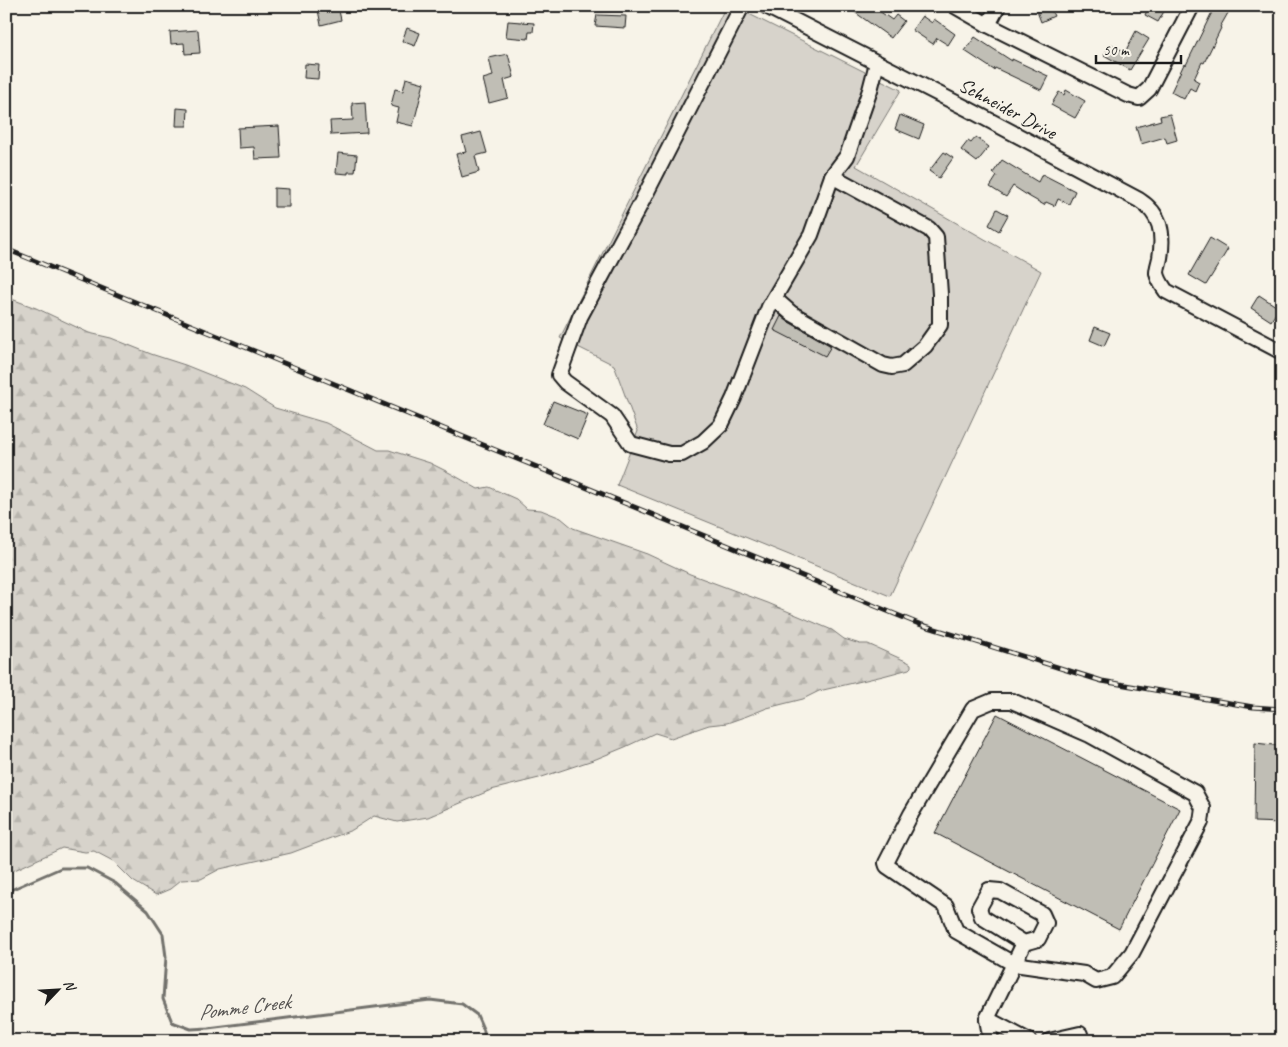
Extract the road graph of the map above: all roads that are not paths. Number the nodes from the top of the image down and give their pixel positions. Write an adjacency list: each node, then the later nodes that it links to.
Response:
1 (742, 6): 9 (street)
2 (766, 6): 7 (street, Schneider Drive)
3 (956, 6): 6 (street)
4 (998, 6): 6 (street)
5 (1192, 6): 6 (street)
6 (988, 24)
7 (877, 63): 8 (street); 10 (street, Schneider Drive)
8 (832, 176): 9 (street); 9 (street)
9 (775, 299)
10 (1282, 352)
11 (1024, 943): 11 (street); 12 (street)
12 (1014, 964): 12 (street); 13 (street)
13 (987, 1019): 15 (street); 16 (street)
14 (1080, 1034): 17 (street)
15 (991, 1041)
16 (1029, 1041)
17 (1049, 1041)

